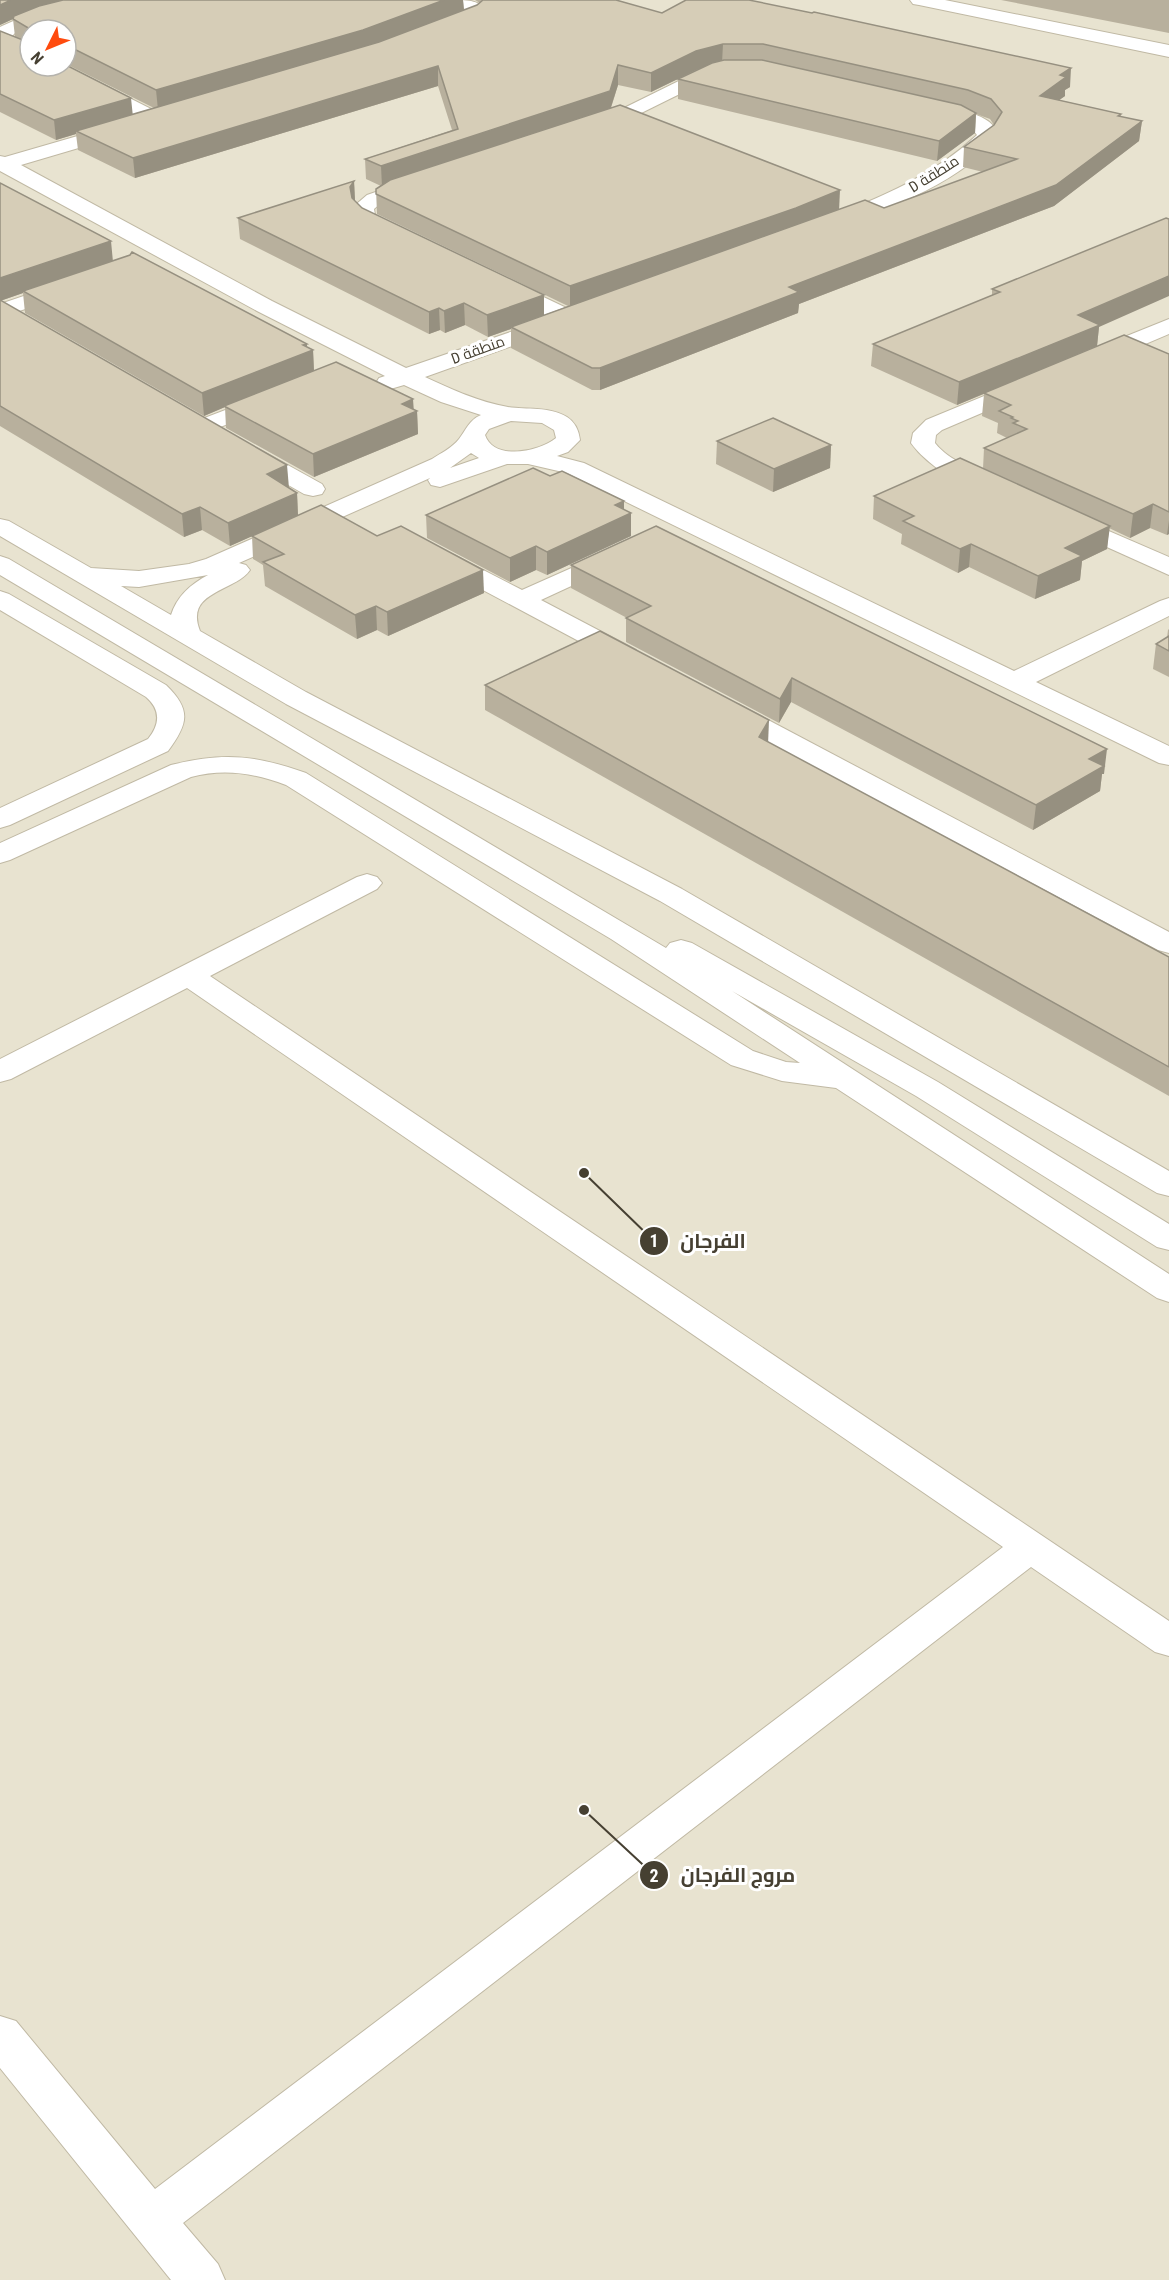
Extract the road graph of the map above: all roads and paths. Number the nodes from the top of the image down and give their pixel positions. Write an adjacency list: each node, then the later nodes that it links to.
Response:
1 (104, 0): 4 (street)
2 (463, 0): 6 (street)
3 (919, 0): 8 (street)
4 (38, 18)
5 (18, 24): 7 (street)
6 (424, 38)
7 (18, 49)
8 (1169, 51)
9 (743, 70): 14 (street)
10 (76, 78): 13 (street)
11 (909, 105): 17 (street, D منطقة)
12 (178, 113): 13 (street)
13 (156, 119): 15 (street)
14 (574, 131)
15 (1, 167): 28 (street); 28 (street)
16 (439, 177): 18 (street)
17 (814, 231)
18 (413, 243)
19 (486, 278): 23 (street)
20 (90, 280): 21 (street)
21 (1, 310): 24 (street)
22 (591, 310): 23 (street, D منطقة)
23 (569, 318): 28 (street, D منطقة)
24 (32, 328)
25 (1167, 329): 26 (street)
26 (1076, 365)
27 (1043, 379): 35 (street)
28 (397, 380): 30 (street); 31 (street)
29 (288, 393): 34 (street)
30 (510, 414): 31 (street); 32 (street)
31 (474, 435): 33 (street); 42 (street)
32 (568, 440): 33 (street); 48 (street)
33 (518, 457): 37 (street); 46 (street)
34 (313, 489)
35 (1007, 493)
36 (1050, 513): 41 (street)
37 (686, 523): 44 (street); 48 (street)
38 (0, 526): 42 (street)
39 (418, 546): 44 (street)
40 (0, 564): 57 (street)
41 (1169, 567)
42 (80, 575): 46 (street)
43 (0, 599): 52 (street)
44 (521, 600): 47 (street)
45 (1169, 606): 48 (street)
46 (189, 637): 62 (street)
47 (648, 668)
48 (1024, 677): 50 (street); 51 (street)
49 (701, 696): 58 (street)
50 (1169, 737)
51 (1169, 757)
52 (31, 804): 53 (street); 54 (street)
53 (0, 819)
54 (64, 825): 55 (street); 61 (street)
55 (0, 854)
56 (367, 883): 59 (street)
57 (622, 933): 61 (street); 63 (street)
58 (1169, 944)
59 (188, 975): 60 (street); 65 (street)
60 (0, 1072)
61 (844, 1078): 64 (street)
62 (1169, 1185)
63 (1169, 1239)
64 (1169, 1290)
65 (1030, 1547): 66 (street); 68 (street)
66 (1169, 1641)
67 (0, 2035): 68 (street)
68 (152, 2219): 69 (street)
69 (201, 2280)

